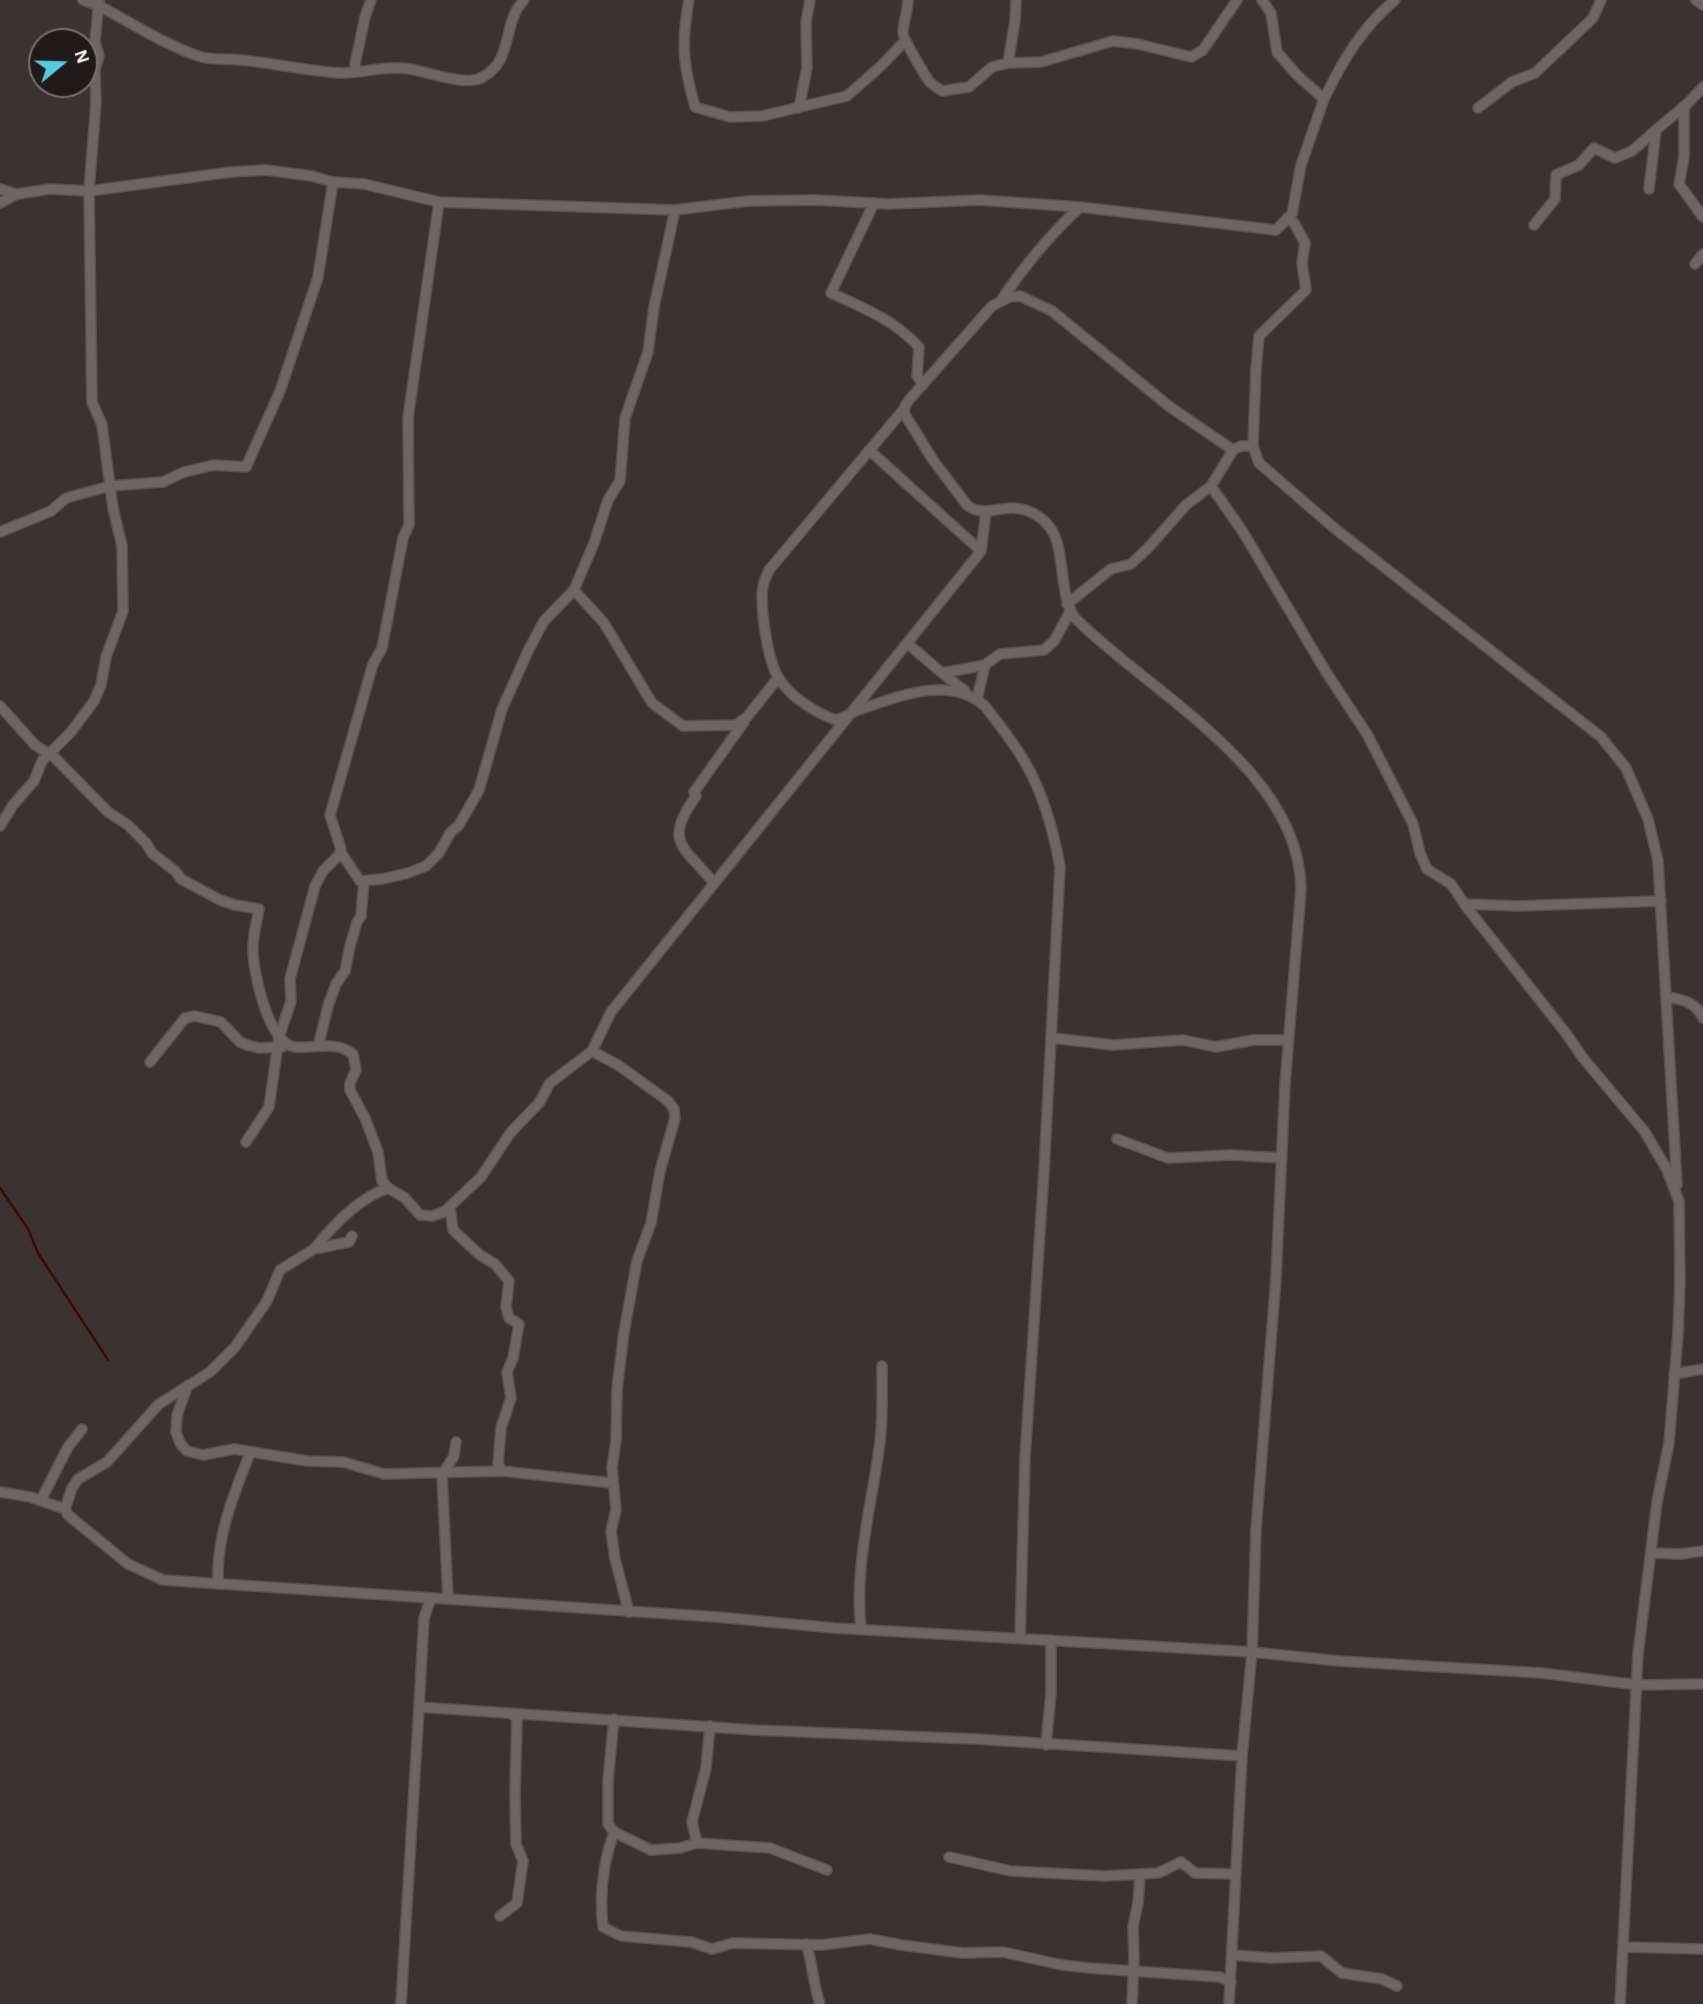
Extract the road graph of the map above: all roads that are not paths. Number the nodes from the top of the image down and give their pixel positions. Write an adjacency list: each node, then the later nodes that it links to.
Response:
1 (83, 0): 13 (street)
2 (372, 0): 17 (street)
3 (524, 0): 17 (street)
4 (689, 0): 21 (street)
5 (810, 0): 21 (street)
6 (908, 0): 15 (street)
7 (1016, 0): 16 (street)
8 (1237, 0): 16 (street)
9 (1262, 0): 19 (street)
10 (1395, 0): 19 (street)
11 (1601, 0): 22 (street)
12 (1696, 0): 14 (street)
13 (99, 3): 17 (street); 27 (street)
14 (1703, 5)
15 (904, 42): 16 (street); 21 (street)
16 (1008, 63)
17 (356, 72)
18 (1703, 87): 20 (street)
19 (1324, 99): 35 (street)
20 (1684, 106): 23 (street); 34 (street)
21 (799, 107)
22 (1478, 108)
23 (1656, 130): 26 (street); 36 (street)
24 (333, 182): 27 (street); 29 (street); 45 (street)
25 (0, 189): 28 (street)
26 (1649, 190)
27 (89, 191): 28 (street); 45 (street)
28 (17, 194): 30 (street)
29 (439, 202): 33 (street); 62 (street)
30 (0, 203)
31 (874, 203): 32 (street); 33 (street); 40 (street)
32 (1080, 207): 35 (street); 39 (street)
33 (675, 210): 50 (street)
34 (1703, 217)
35 (1287, 218): 42 (street)
36 (1534, 225)
37 (1703, 254): 38 (street)
38 (1695, 264)
39 (1001, 300): 40 (street); 44 (street)
40 (923, 385): 41 (street)
41 (904, 409): 43 (street); 47 (street)
42 (1252, 446): 44 (street); 65 (street)
43 (869, 450): 49 (street); 55 (street)
44 (1233, 450): 46 (street)
45 (110, 486): 48 (street); 60 (street)
46 (1211, 486): 51 (street); 66 (street)
47 (986, 512): 49 (street); 51 (street)
48 (0, 532)
49 (981, 551): 52 (street)
50 (573, 590): 59 (street); 63 (street)
51 (1069, 608): 53 (street); 71 (street)
52 (907, 643): 54 (street); 58 (street)
53 (985, 665): 54 (street); 56 (street)
54 (942, 673): 56 (street)
55 (778, 678): 58 (street); 59 (street)
56 (973, 697): 58 (street); 70 (street)
57 (0, 706): 60 (street)
58 (848, 716): 64 (street)
59 (747, 718): 64 (street)
60 (49, 754): 61 (street); 69 (street)
61 (0, 826)
62 (340, 851): 63 (street); 69 (street)
63 (364, 881): 72 (street)
64 (714, 883): 75 (street)
65 (1661, 901): 66 (street); 67 (street)
66 (1464, 904): 81 (street)
67 (1666, 997): 68 (street); 81 (street)
68 (1703, 1018)
69 (279, 1037): 73 (street); 74 (street)
70 (1052, 1038): 71 (street); 105 (street)
71 (1289, 1040): 79 (street)
72 (318, 1046): 74 (street); 80 (street)
73 (277, 1047): 74 (street); 76 (street); 78 (street)
74 (294, 1047)
75 (592, 1051): 82 (street); 94 (street)
76 (150, 1062)
77 (1117, 1139): 79 (street)
78 (246, 1142)
79 (1282, 1158): 107 (street)
80 (388, 1188): 82 (street); 84 (street)
81 (1677, 1193): 87 (street)
82 (450, 1207): 92 (street)
83 (352, 1236): 84 (street)
84 (314, 1250): 88 (street)
85 (882, 1366): 104 (street)
86 (1703, 1369): 87 (street)
87 (1674, 1374): 99 (street)
88 (188, 1385): 91 (street); 97 (street)
89 (82, 1429): 96 (street)
90 (456, 1441): 93 (street)
91 (250, 1453): 93 (street); 100 (street)
92 (502, 1471): 93 (street); 94 (street)
93 (443, 1473): 102 (street)
94 (612, 1483): 103 (street)
95 (0, 1492): 96 (street)
96 (41, 1500): 97 (street)
97 (65, 1508): 100 (street)
98 (1703, 1550): 99 (street)
99 (1651, 1553): 109 (street)
100 (218, 1584): 101 (street)
101 (431, 1598): 102 (street); 110 (street)
102 (448, 1599): 103 (street)
103 (629, 1612): 104 (street)
104 (861, 1629): 105 (street)
105 (1020, 1639): 106 (street)
106 (1051, 1640): 107 (street); 114 (street)
107 (1252, 1652): 109 (street); 115 (street)
108 (1703, 1684): 109 (street)
109 (1638, 1685): 124 (street)
110 (419, 1707): 111 (street); 130 (street)
111 (509, 1712): 112 (street); 122 (street)
112 (614, 1719): 113 (street); 116 (street)
113 (710, 1727): 114 (street); 117 (street)
114 (1046, 1745): 115 (street)
115 (1242, 1756): 121 (street)
116 (614, 1832): 117 (street); 123 (street)
117 (696, 1843): 119 (street)
118 (950, 1857): 120 (street)
119 (827, 1870)
120 (1140, 1874): 121 (street); 127 (street)
121 (1236, 1874): 126 (street)
122 (500, 1916)
123 (806, 1944): 127 (street); 131 (street)
124 (1623, 1947): 125 (street); 134 (street)
125 (1703, 1949)
126 (1232, 1955): 128 (street); 129 (street)
127 (1132, 1972): 128 (street); 132 (street)
128 (1231, 1982): 133 (street)
129 (1397, 1986)
130 (401, 2004)
131 (820, 2004)
132 (1132, 2004)
133 (1229, 2004)
134 (1620, 2004)

